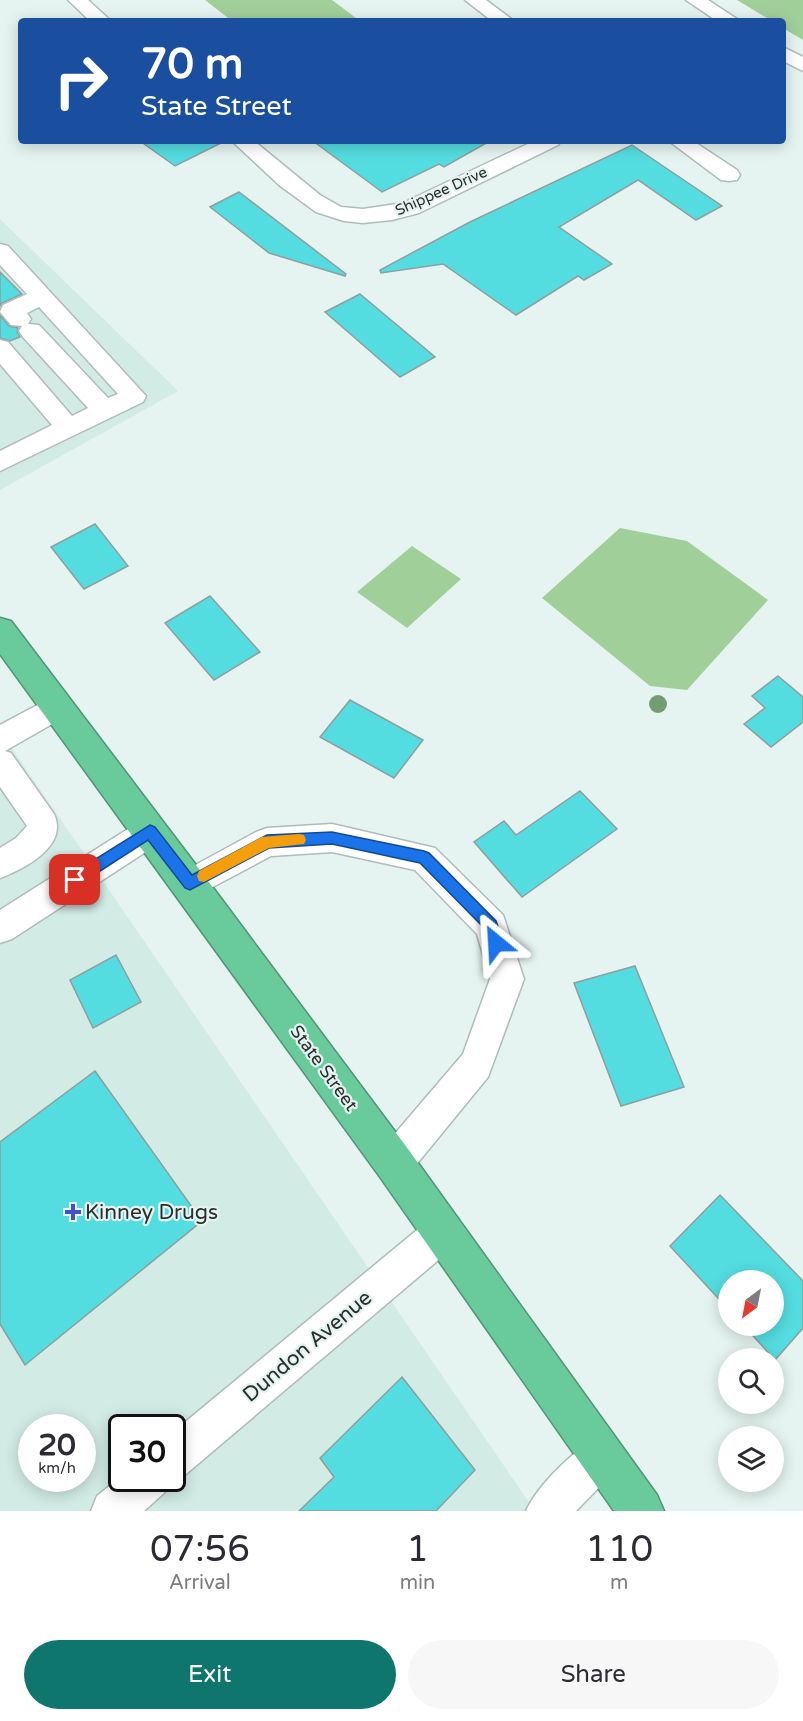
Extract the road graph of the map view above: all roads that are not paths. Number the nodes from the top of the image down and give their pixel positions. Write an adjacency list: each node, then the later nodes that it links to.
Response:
1 (77, 0): 4 (street)
2 (474, 0): 5 (street)
3 (695, 0): 6 (street)
4 (98, 18)
5 (500, 18)
6 (725, 18)
7 (786, 55): 8 (street)
8 (803, 65)
9 (246, 144): 10 (street, Shippee Drive)
10 (545, 144)
11 (683, 144): 12 (street)
12 (729, 175)
13 (0, 251): 14 (street)
14 (41, 297): 16 (street); 16 (street)
15 (0, 348): 17 (street)
16 (104, 410): 17 (street)
17 (68, 427): 18 (street)
18 (0, 462)
19 (0, 630): 20 (highway, State Street)
20 (57, 706): 21 (street); 23 (highway, State Street)
21 (0, 740)
22 (0, 762): 24 (street)
23 (150, 832): 25 (highway, State Street); 26 (street)
24 (0, 864)
25 (190, 884): 27 (highway, State Street); 27 (street)
26 (0, 928)
27 (394, 1163): 28 (highway, State Street)
28 (442, 1233): 29 (street, Dundon Avenue); 30 (highway, State Street)
29 (186, 1448)
30 (602, 1456): 33 (street); 34 (highway, State Street)
31 (135, 1492): 32 (street)
32 (112, 1511)
33 (547, 1511)
34 (641, 1511)

